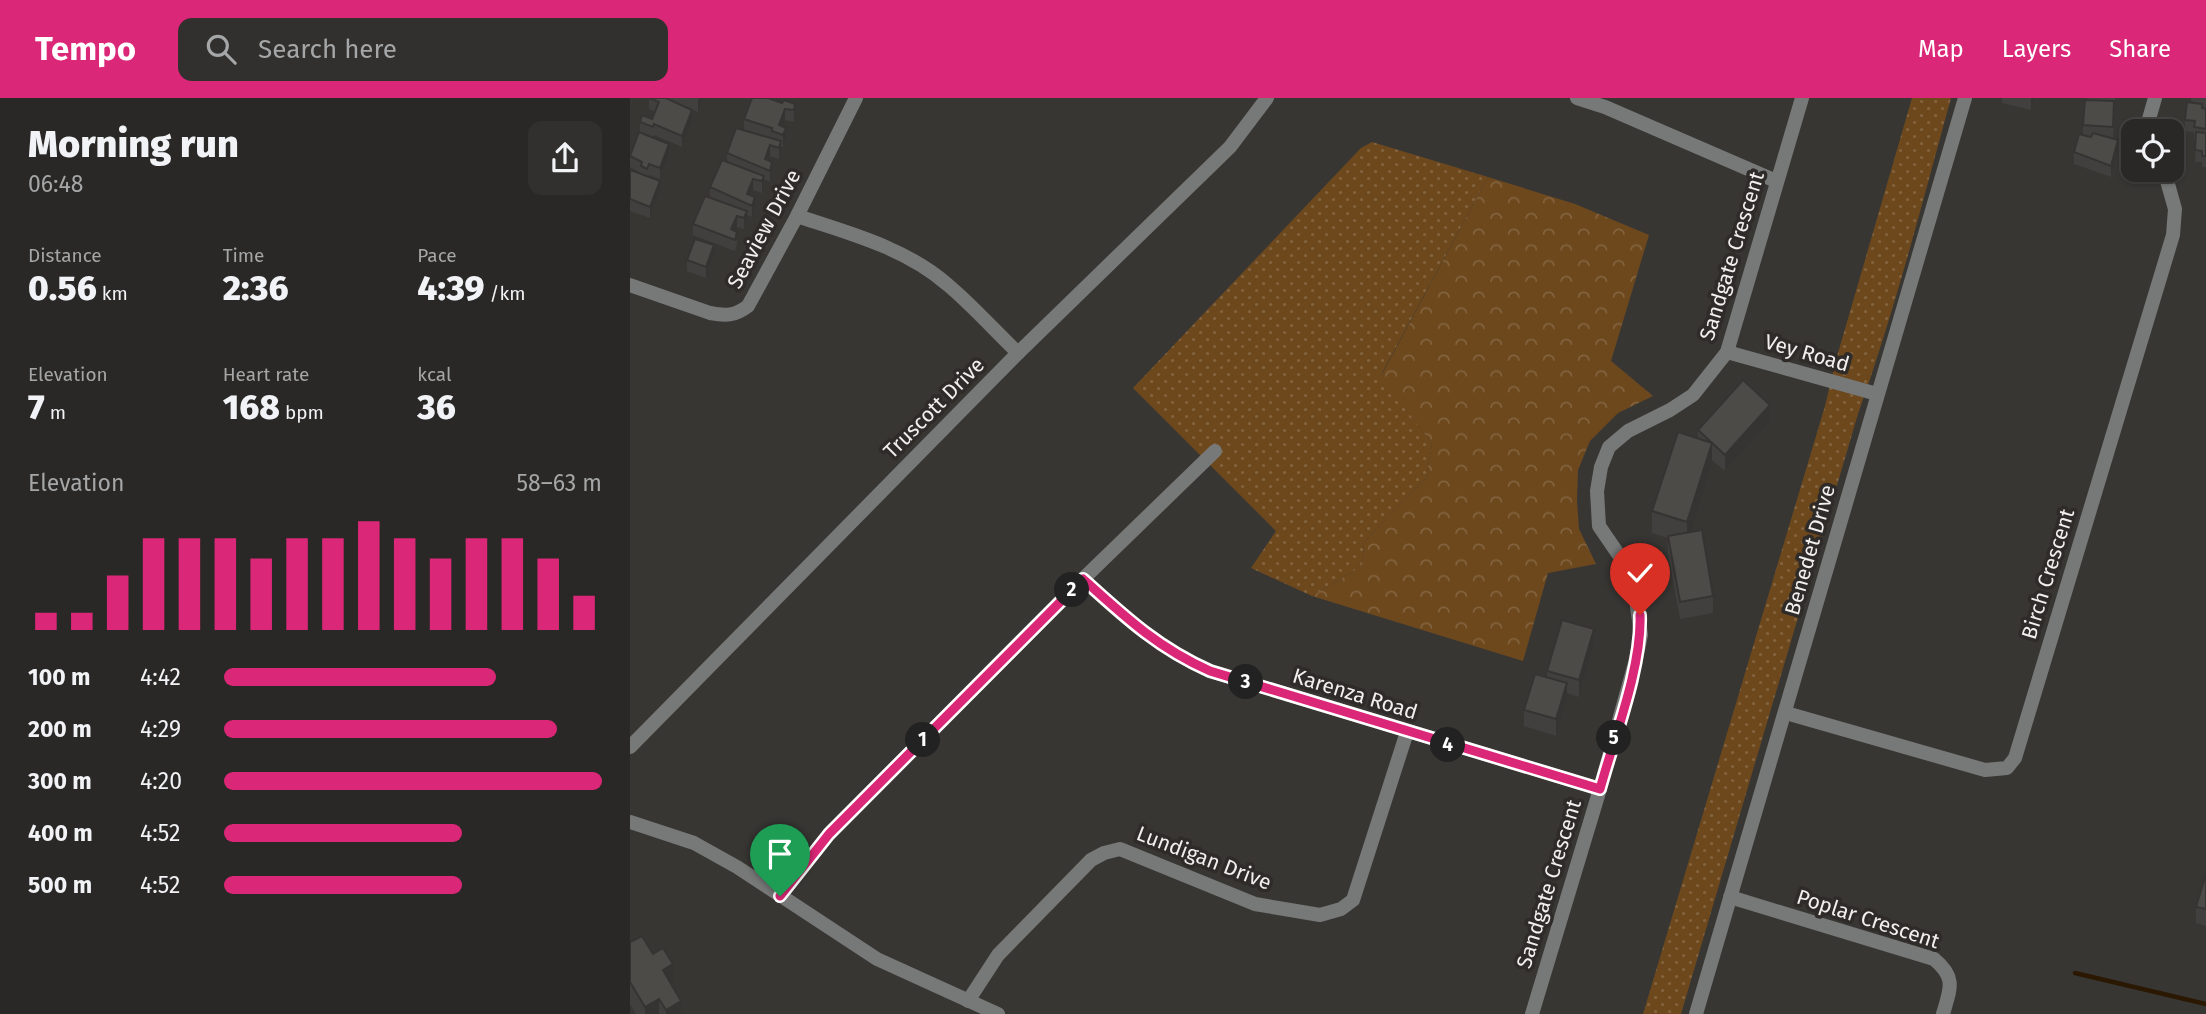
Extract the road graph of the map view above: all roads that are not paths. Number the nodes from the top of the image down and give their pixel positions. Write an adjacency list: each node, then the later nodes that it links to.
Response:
1 (856, 98): 10 (street, Seaview Drive)
2 (1267, 98): 13 (street, Truscott Drive)
3 (1577, 98): 8 (street)
4 (1802, 98): 8 (street, Sandgate Crescent)
5 (1965, 98): 14 (street, Benedet Drive)
6 (2155, 98): 7 (street)
7 (2149, 119)
8 (1776, 181): 12 (street, Sandgate Crescent)
9 (2167, 182): 17 (street, Birch Crescent)
10 (797, 216): 11 (street, Seaview Drive); 13 (street)
11 (630, 285)
12 (1727, 352): 14 (street, Vey Road); 20 (street, Sandgate Crescent)
13 (1018, 354): 19 (street, Truscott Drive)
14 (1877, 394): 17 (street, Benedet Drive)
15 (1215, 451): 16 (street)
16 (1083, 579): 18 (street, Karenza Road); 22 (street)
17 (1786, 712): 23 (street, Benedet Drive)
18 (1407, 732): 20 (street, Karenza Road); 24 (street, Lundigan Drive)
19 (630, 747)
20 (1600, 789): 26 (street, Sandgate Crescent)
21 (630, 822): 22 (street)
22 (780, 896): 24 (street)
23 (1730, 897): 27 (street, Benedet Drive); 28 (street, Poplar Crescent)
24 (968, 1001): 25 (street)
25 (998, 1014)
26 (1532, 1014)
27 (1696, 1014)
28 (1942, 1014)

